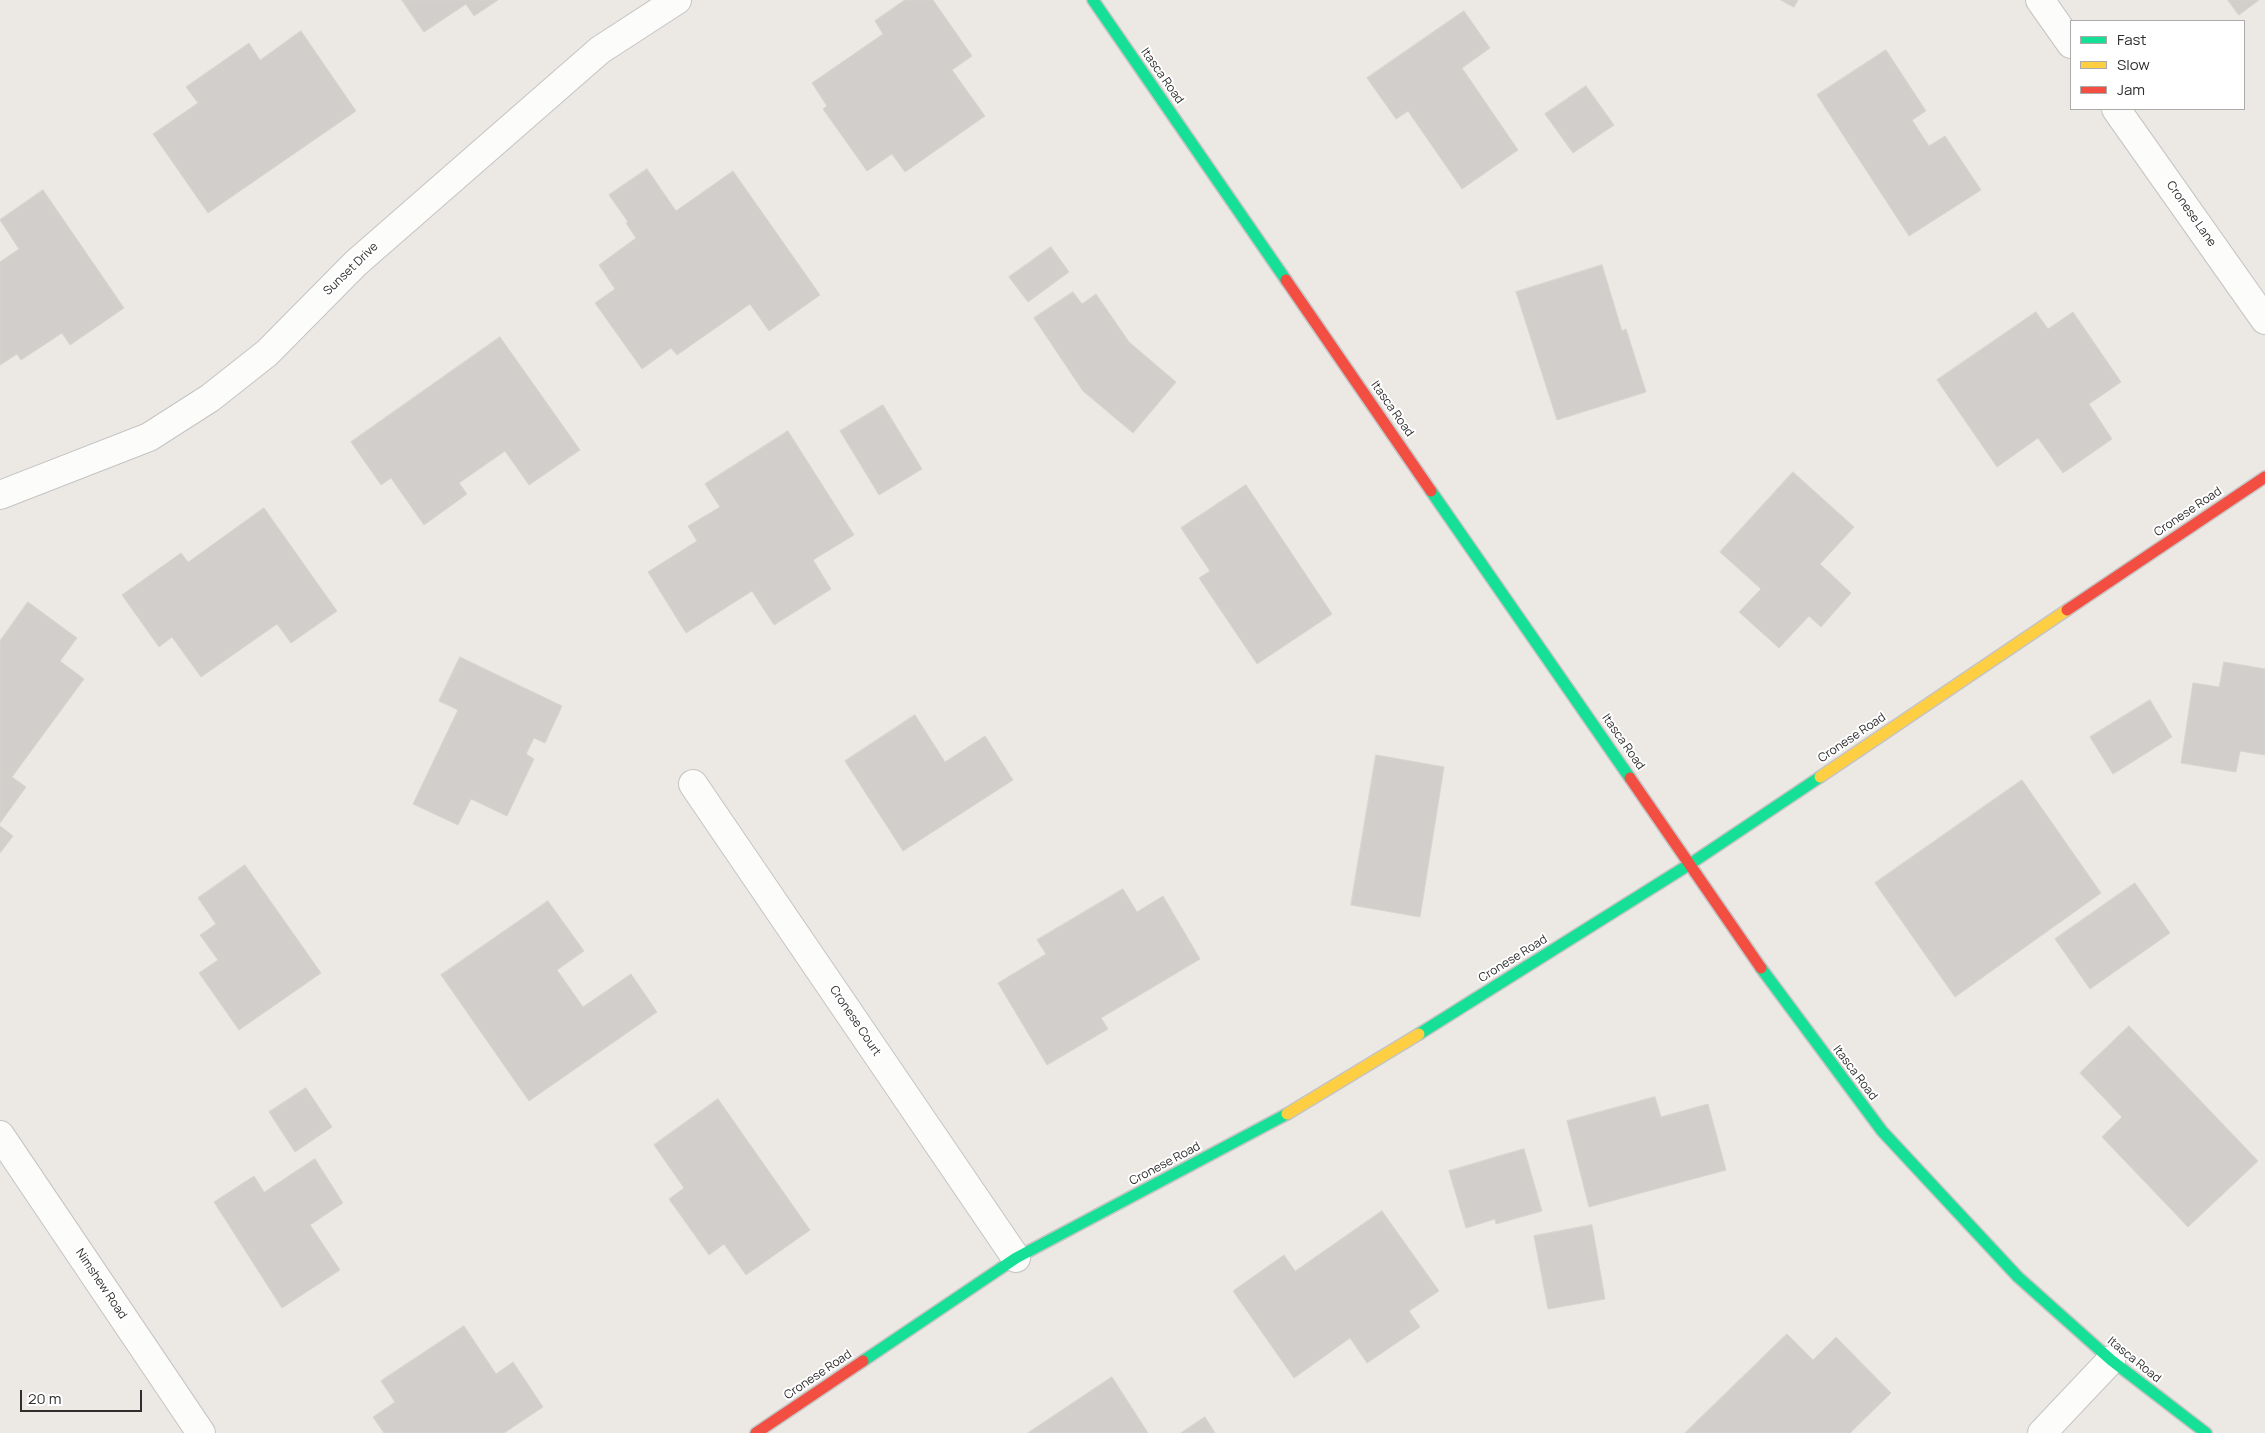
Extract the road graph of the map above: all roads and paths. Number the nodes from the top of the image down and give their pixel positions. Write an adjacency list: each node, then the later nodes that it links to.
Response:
1 (676, 0): 8 (street, Sunset Drive)
2 (1093, 0): 10 (street, Itasca Road)
3 (2040, 0): 4 (street)
4 (2070, 43)
5 (2117, 110): 6 (street, Cronese Lane)
6 (2265, 320)
7 (2265, 477): 10 (street, Cronese Road)
8 (0, 495)
9 (693, 784): 12 (street, Cronese Court)
10 (1690, 864): 12 (street, Cronese Road); 13 (street, Itasca Road)
11 (0, 1135): 14 (street, Nimshew Road)
12 (1016, 1258): 15 (street, Cronese Road)
13 (2110, 1360): 16 (street); 17 (street, Itasca Road)
14 (201, 1433)
15 (756, 1433)
16 (2042, 1433)
17 (2206, 1433)

